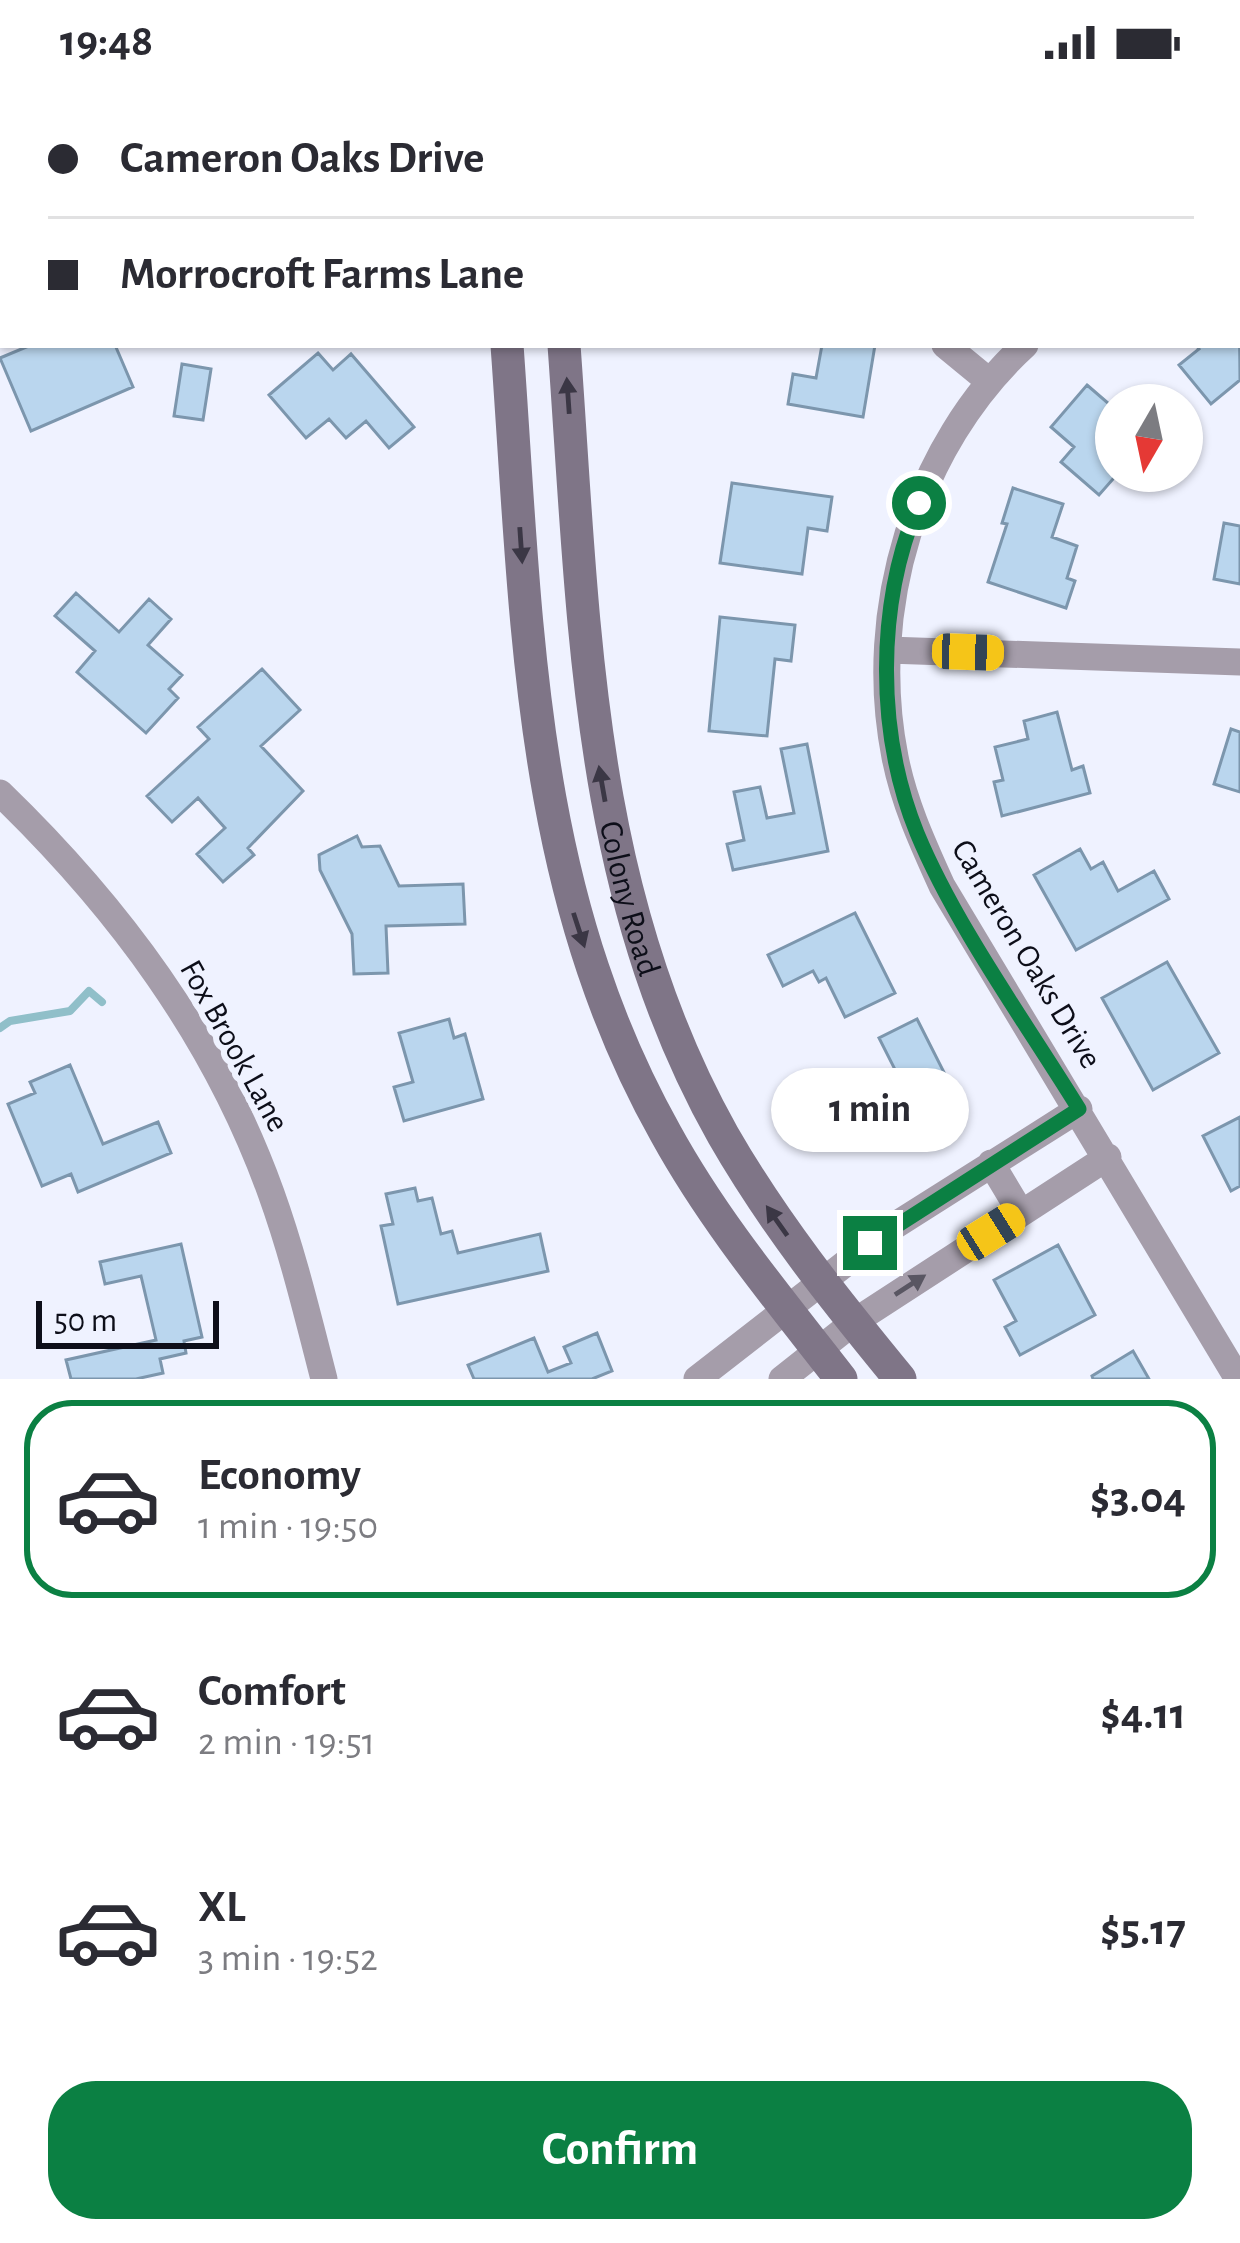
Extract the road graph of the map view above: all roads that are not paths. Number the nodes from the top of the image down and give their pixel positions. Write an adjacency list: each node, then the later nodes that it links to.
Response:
1 (507, 348): 14 (main road, Colony Road, one-way to 14)
2 (564, 348): 13 (main road, Colony Road, one-way to 2)
3 (950, 348): 5 (street)
4 (1022, 348): 5 (street, Cameron Oaks Drive)
5 (990, 382): 6 (street, Cameron Oaks Drive)
6 (888, 650): 7 (street); 9 (street, Cameron Oaks Drive)
7 (1240, 662)
8 (0, 793): 17 (street, Fox Brook Lane)
9 (1079, 1109): 10 (street, Cameron Oaks Drive); 11 (street)
10 (1108, 1157): 12 (street); 22 (street, Cameron Oaks Drive)
11 (991, 1163): 12 (street); 13 (street)
12 (1021, 1213): 15 (street, one-way to 12)
13 (820, 1281): 14 (street); 15 (main road, Colony Road)
14 (785, 1308): 16 (main road, Colony Road); 18 (street)
15 (854, 1322): 16 (street); 21 (main road, Colony Road)
16 (818, 1349): 19 (street); 20 (main road, Colony Road)
17 (324, 1379)
18 (697, 1379)
19 (782, 1379)
20 (841, 1379)
21 (900, 1379)
22 (1238, 1379)

